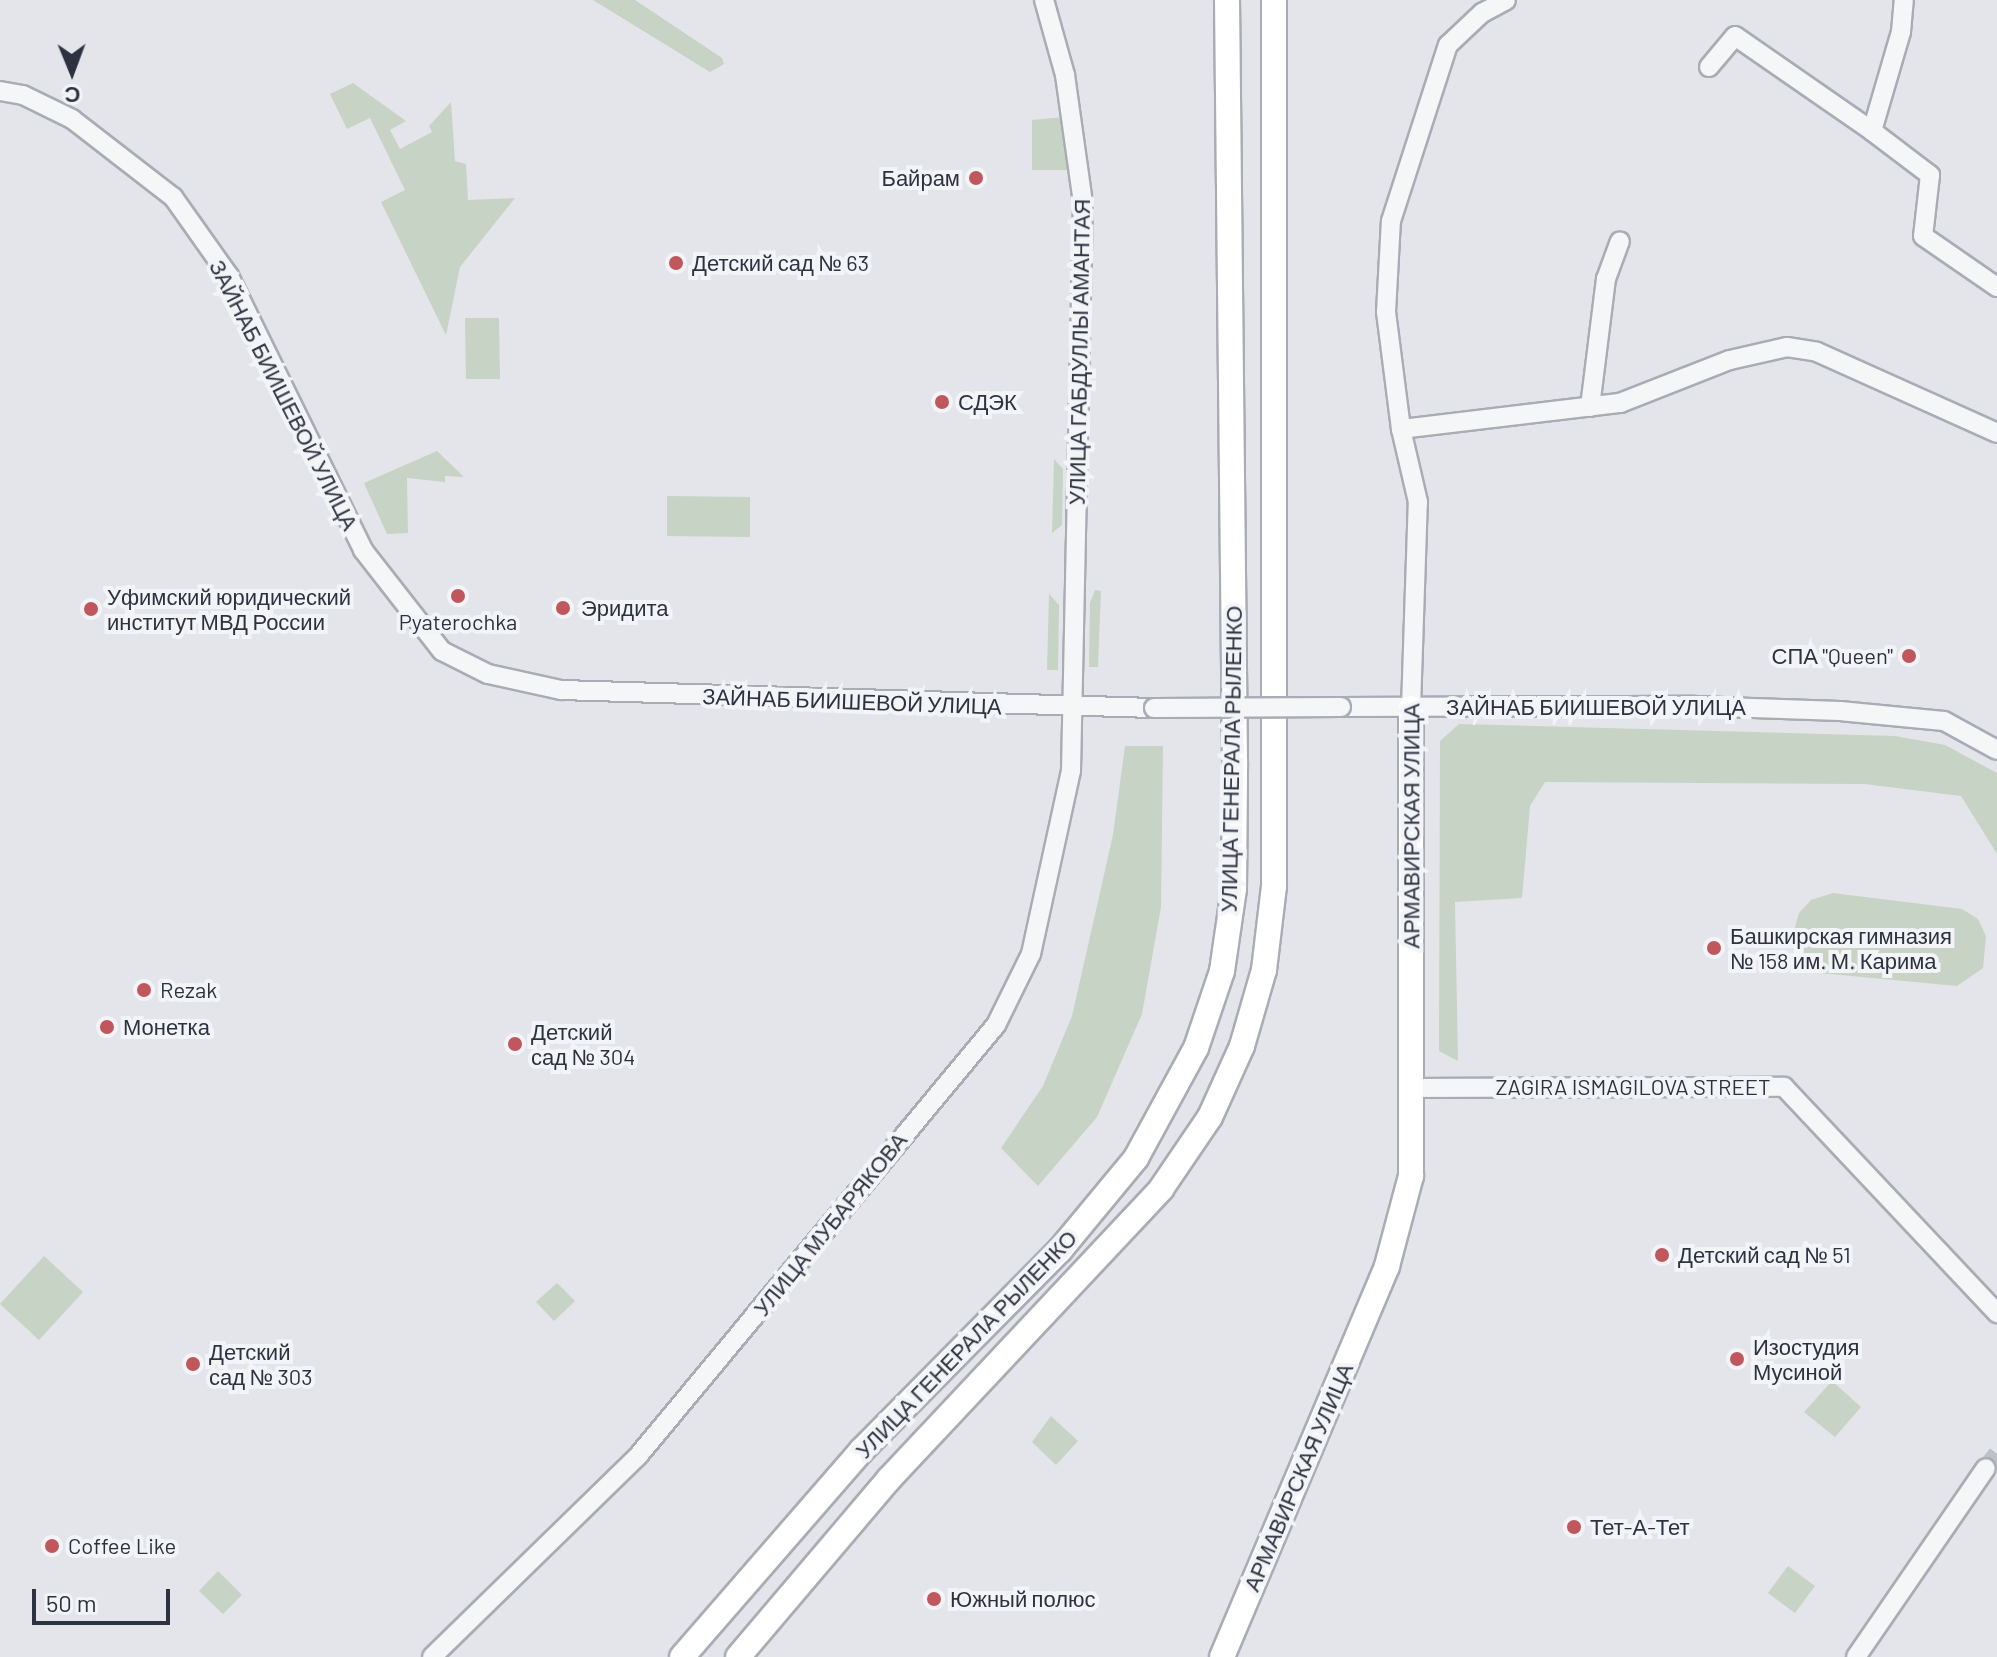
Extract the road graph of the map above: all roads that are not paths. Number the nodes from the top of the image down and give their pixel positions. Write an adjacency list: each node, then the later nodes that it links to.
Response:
1 (1044, 0): 14 (street, УЛИЦА ГАБДУЛЛЫ АМАНТАЯ)
2 (1227, 0): 21 (main road, УЛИЦА ГЕНЕРАЛА РЫЛЕНКО)
3 (1274, 0): 22 (main road, УЛИЦА ГЕНЕРАЛА РЫЛЕНКО)
4 (1506, 0): 12 (street, АРМАВИРСКАЯ УЛИЦА)
5 (1904, 0): 8 (street)
6 (1709, 67): 8 (street)
7 (0, 91): 14 (street, ЗАЙНАБ БИИШЕВОЙ УЛИЦА)
8 (1872, 131): 10 (street)
9 (1620, 241): 11 (street)
10 (1997, 287)
11 (1590, 407): 12 (street); 13 (street)
12 (1401, 429): 15 (street, АРМАВИРСКАЯ УЛИЦА)
13 (1997, 433)
14 (1073, 707): 15 (street, ЗАЙНАБ БИИШЕВОЙ УЛИЦА, bridge); 20 (street, УЛИЦА МУБАРЯКОВА)
15 (1411, 708): 16 (street, ЗАЙНАБ БИИШЕВОЙ УЛИЦА); 17 (main road, АРМАВИРСКАЯ УЛИЦА)
16 (1997, 750)
17 (1412, 1088): 18 (street, ZAGIRA ISMAGILOVA STREET); 23 (main road, АРМАВИРСКАЯ УЛИЦА)
18 (1997, 1313)
19 (1986, 1468): 24 (street)
20 (432, 1657)
21 (682, 1657)
22 (738, 1657)
23 (1222, 1657)
24 (1856, 1657)

